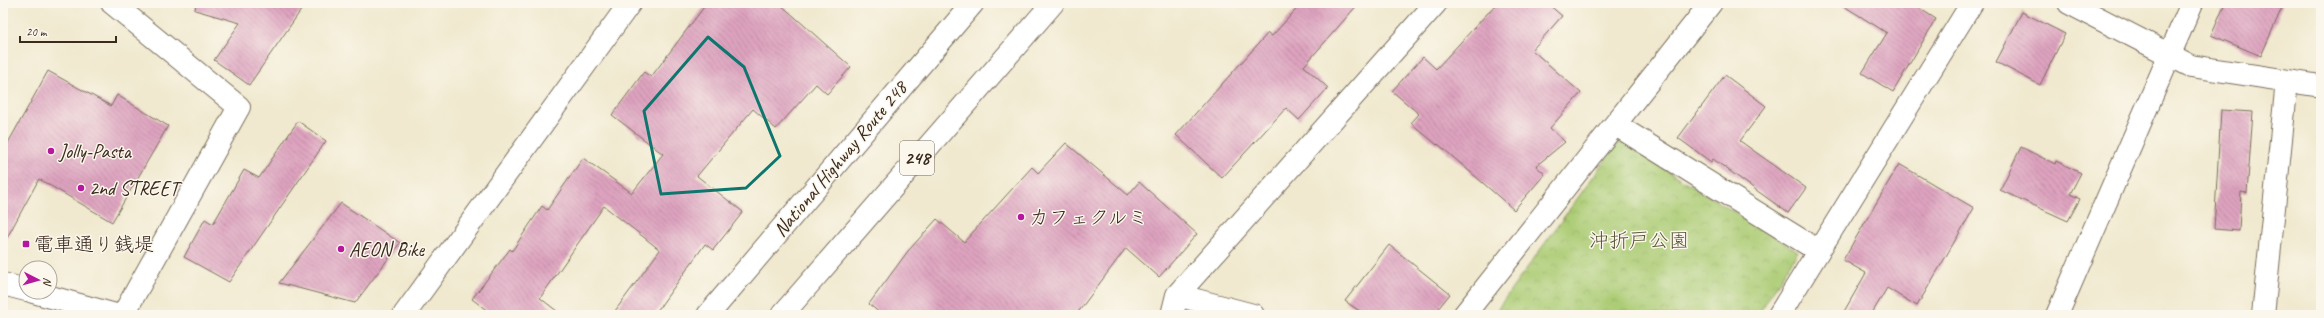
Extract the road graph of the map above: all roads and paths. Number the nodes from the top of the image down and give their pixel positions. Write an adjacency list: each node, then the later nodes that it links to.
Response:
1 (112, 3): 20 (main road)
2 (630, 3): 21 (main road)
3 (973, 3): 22 (main road, National Highway Route 248)
4 (1053, 3): 23 (main road, 248)
5 (1436, 3): 18 (main road)
6 (1711, 3): 13 (main road)
7 (1972, 3): 14 (main road)
8 (2069, 3): 10 (main road)
9 (2192, 3): 10 (main road)
10 (2169, 55): 11 (main road); 27 (main road)
11 (2287, 81): 12 (main road); 28 (main road)
12 (2321, 86)
13 (1616, 125): 14 (main road); 25 (main road)
14 (1817, 250): 26 (main road)
15 (3, 284): 16 (main road)
16 (18, 288)
17 (58, 299): 19 (main road)
18 (1174, 305): 24 (main road)
19 (116, 315)
20 (123, 315)
21 (404, 315)
22 (708, 315)
23 (782, 315)
24 (1253, 315)
25 (1464, 315)
26 (1779, 315)
27 (2057, 315)
28 (2263, 315)

